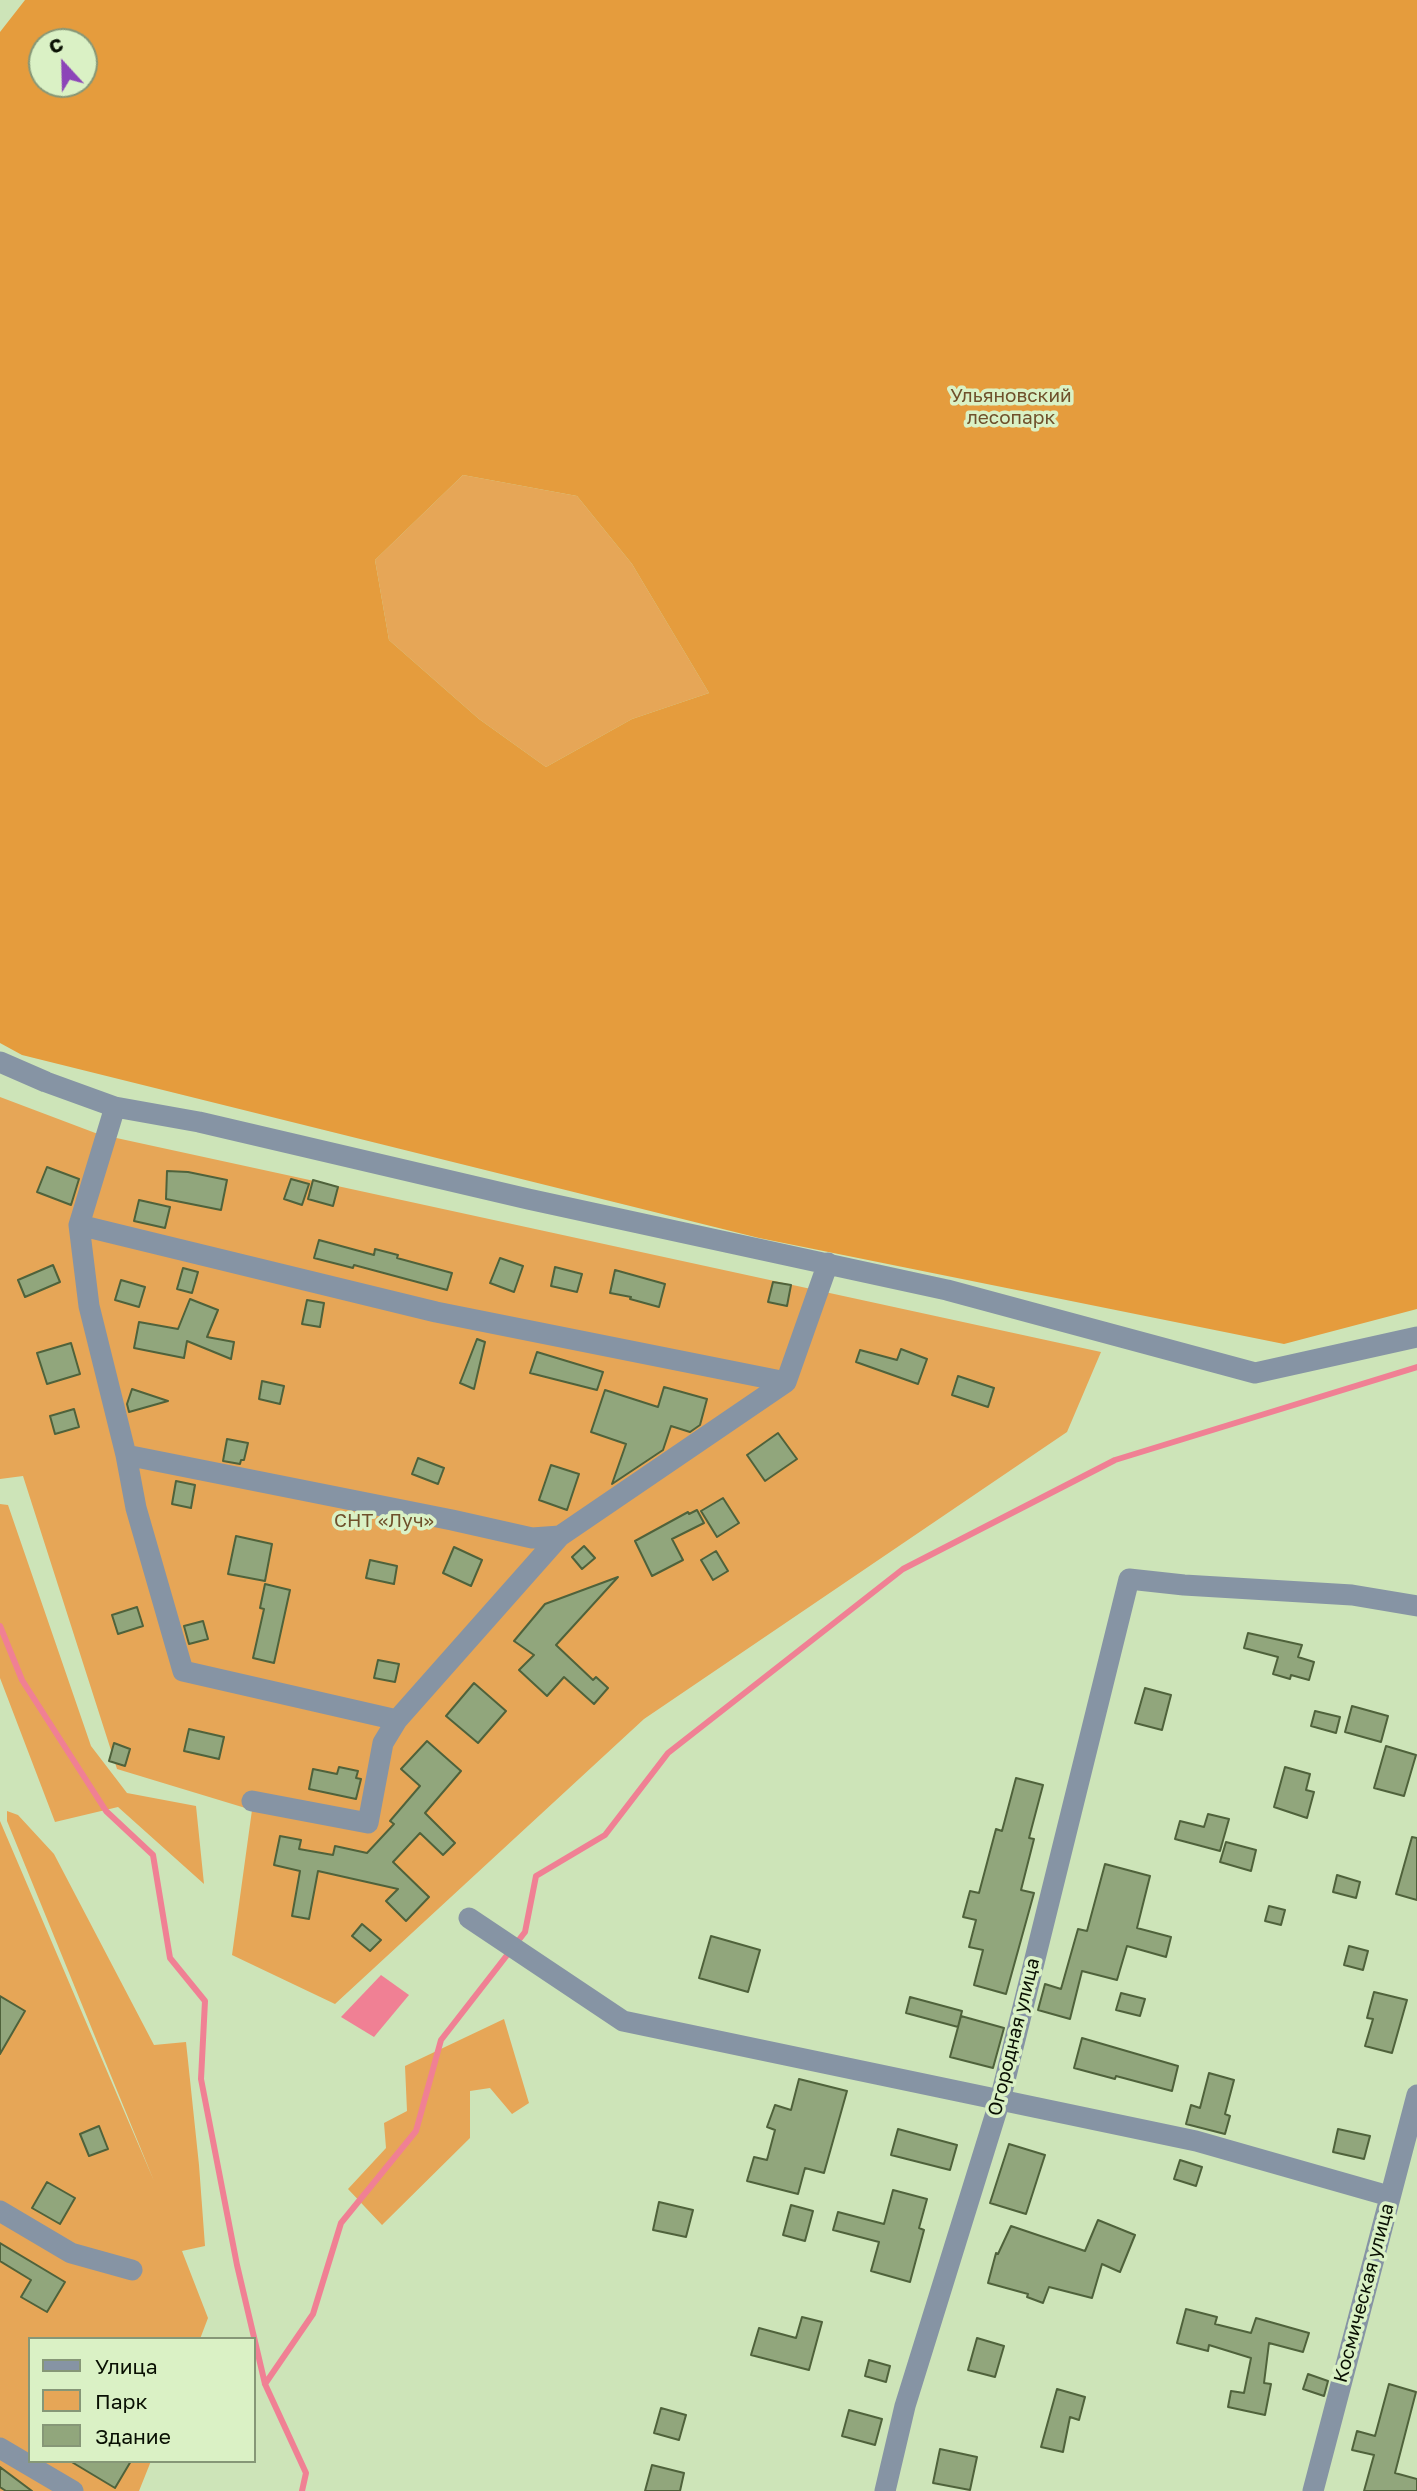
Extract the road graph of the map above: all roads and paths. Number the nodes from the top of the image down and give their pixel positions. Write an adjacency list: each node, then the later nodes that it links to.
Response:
1 (0, 1062): 2 (street)
2 (115, 1107): 3 (street); 4 (street)
3 (79, 1225): 6 (street); 7 (street)
4 (828, 1263): 5 (street); 6 (street)
5 (1417, 1337)
6 (786, 1382): 8 (street)
7 (126, 1455): 8 (street); 10 (street)
8 (560, 1536): 10 (street)
9 (1417, 1606): 14 (street, Огородная улица)
10 (397, 1720): 11 (street)
11 (252, 1801)
12 (469, 1918): 14 (street)
13 (1417, 2095): 15 (street, Космическая улица)
14 (1000, 2100): 15 (street); 20 (street, Огородная улица)
15 (1389, 2196): 21 (street, Космическая улица)
16 (0, 2211): 17 (street)
17 (132, 2270)
18 (0, 2448): 19 (street)
19 (73, 2491)
20 (885, 2491)
21 (1313, 2491)

